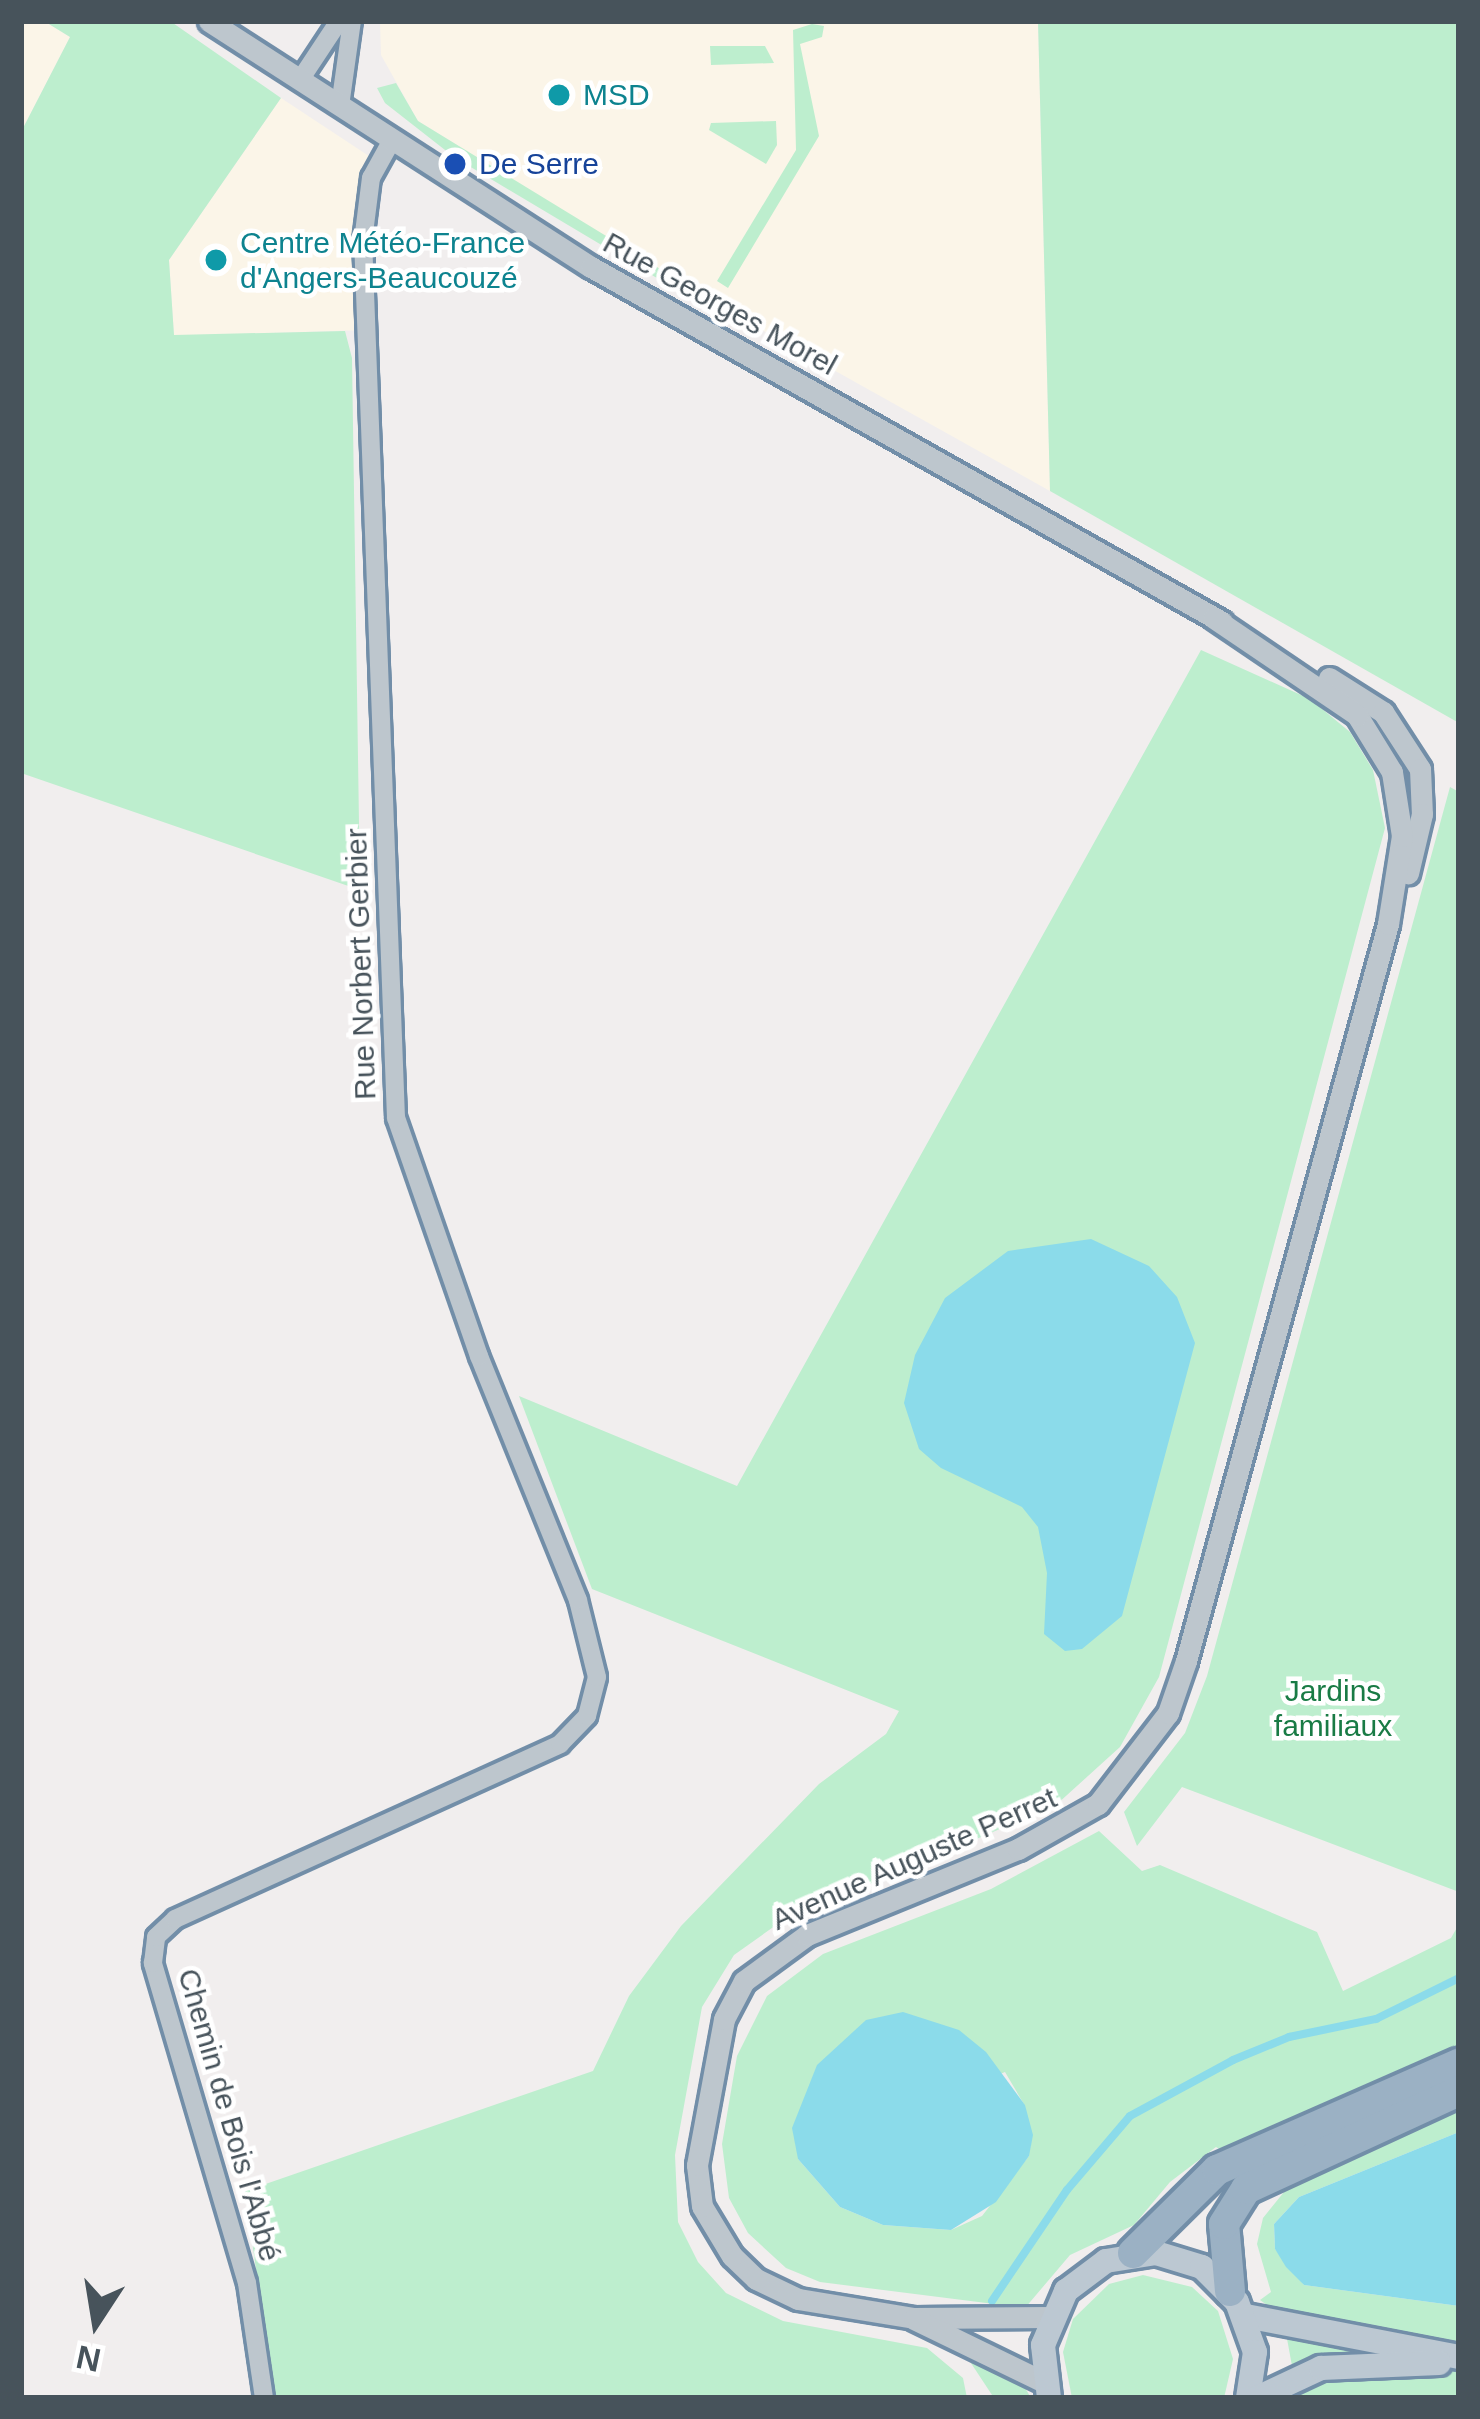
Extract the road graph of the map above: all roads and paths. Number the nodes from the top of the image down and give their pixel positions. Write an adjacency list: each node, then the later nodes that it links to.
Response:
1 (209, 21): 4 (street, Rue Georges Morel)
2 (339, 21): 4 (street)
3 (352, 21): 5 (street)
4 (300, 80): 5 (street, Rue Georges Morel)
5 (340, 106): 6 (street, Rue Georges Morel)
6 (392, 140): 7 (street, Rue Georges Morel); 11 (street, Rue Norbert Gerbier)
7 (1214, 618): 8 (street, Rue Georges Morel); 9 (street, Rue Georges Morel)
8 (1420, 769): 10 (street, Avenue Auguste Perret)
9 (1392, 772): 10 (street, Avenue Auguste Perret)
10 (1388, 924): 17 (street, Avenue Auguste Perret)
11 (560, 1744): 20 (street, Chemin de Bois l'Abbé)
12 (1459, 2064): 14 (highway)
13 (1459, 2091): 15 (highway)
14 (1133, 2254): 15 (main road); 16 (main road)
15 (1238, 2304): 18 (main road); 21 (main road)
16 (1050, 2317): 17 (street, Avenue Auguste Perret); 19 (main road)
17 (914, 2318): 19 (street, Avenue Auguste Perret)
18 (1459, 2360): 21 (main road)
19 (1046, 2390)
20 (264, 2398)
21 (1252, 2398)

